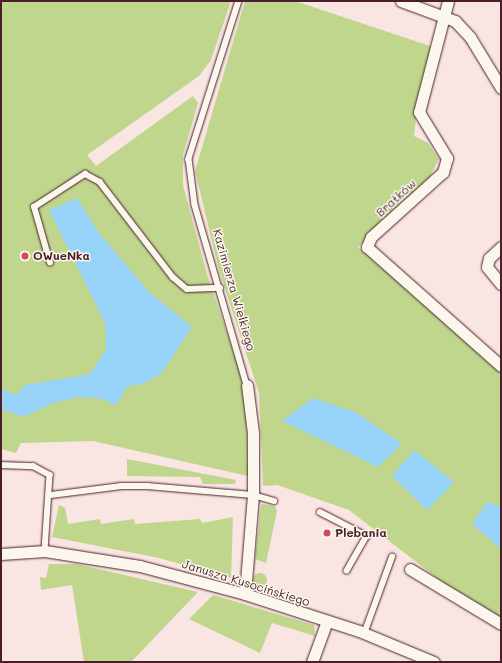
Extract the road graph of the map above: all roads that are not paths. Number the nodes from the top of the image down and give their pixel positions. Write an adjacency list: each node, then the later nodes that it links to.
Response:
1 (239, 1): 9 (lane, Kazimierza Wielkiego)
2 (401, 1): 4 (street)
3 (448, 1): 4 (street, Bratków)
4 (444, 15): 5 (street); 10 (street, Bratków)
5 (501, 88)
6 (501, 247): 8 (street)
7 (50, 263): 9 (lane)
8 (501, 284)
9 (220, 288): 11 (lane, Kazimierza Wielkiego)
10 (501, 366)
11 (247, 385): 14 (street, Kazimierza Wielkiego)
12 (1, 465): 13 (lane)
13 (51, 495): 14 (lane); 17 (lane)
14 (253, 495): 15 (lane); 22 (street, Kazimierza Wielkiego)
15 (274, 502)
16 (320, 512): 21 (lane)
17 (45, 551): 18 (street, Janusza Kusocińskiego); 22 (street, Janusza Kusocińskiego)
18 (1, 554)
19 (392, 557): 25 (lane)
20 (410, 569): 24 (street)
21 (347, 571)
22 (245, 594): 23 (street, Janusza Kusocińskiego)
23 (327, 621): 25 (street, Janusza Kusocińskiego); 26 (street)
24 (501, 624)
25 (364, 634): 27 (street, Janusza Kusocińskiego)
26 (312, 662)
27 (434, 662)

